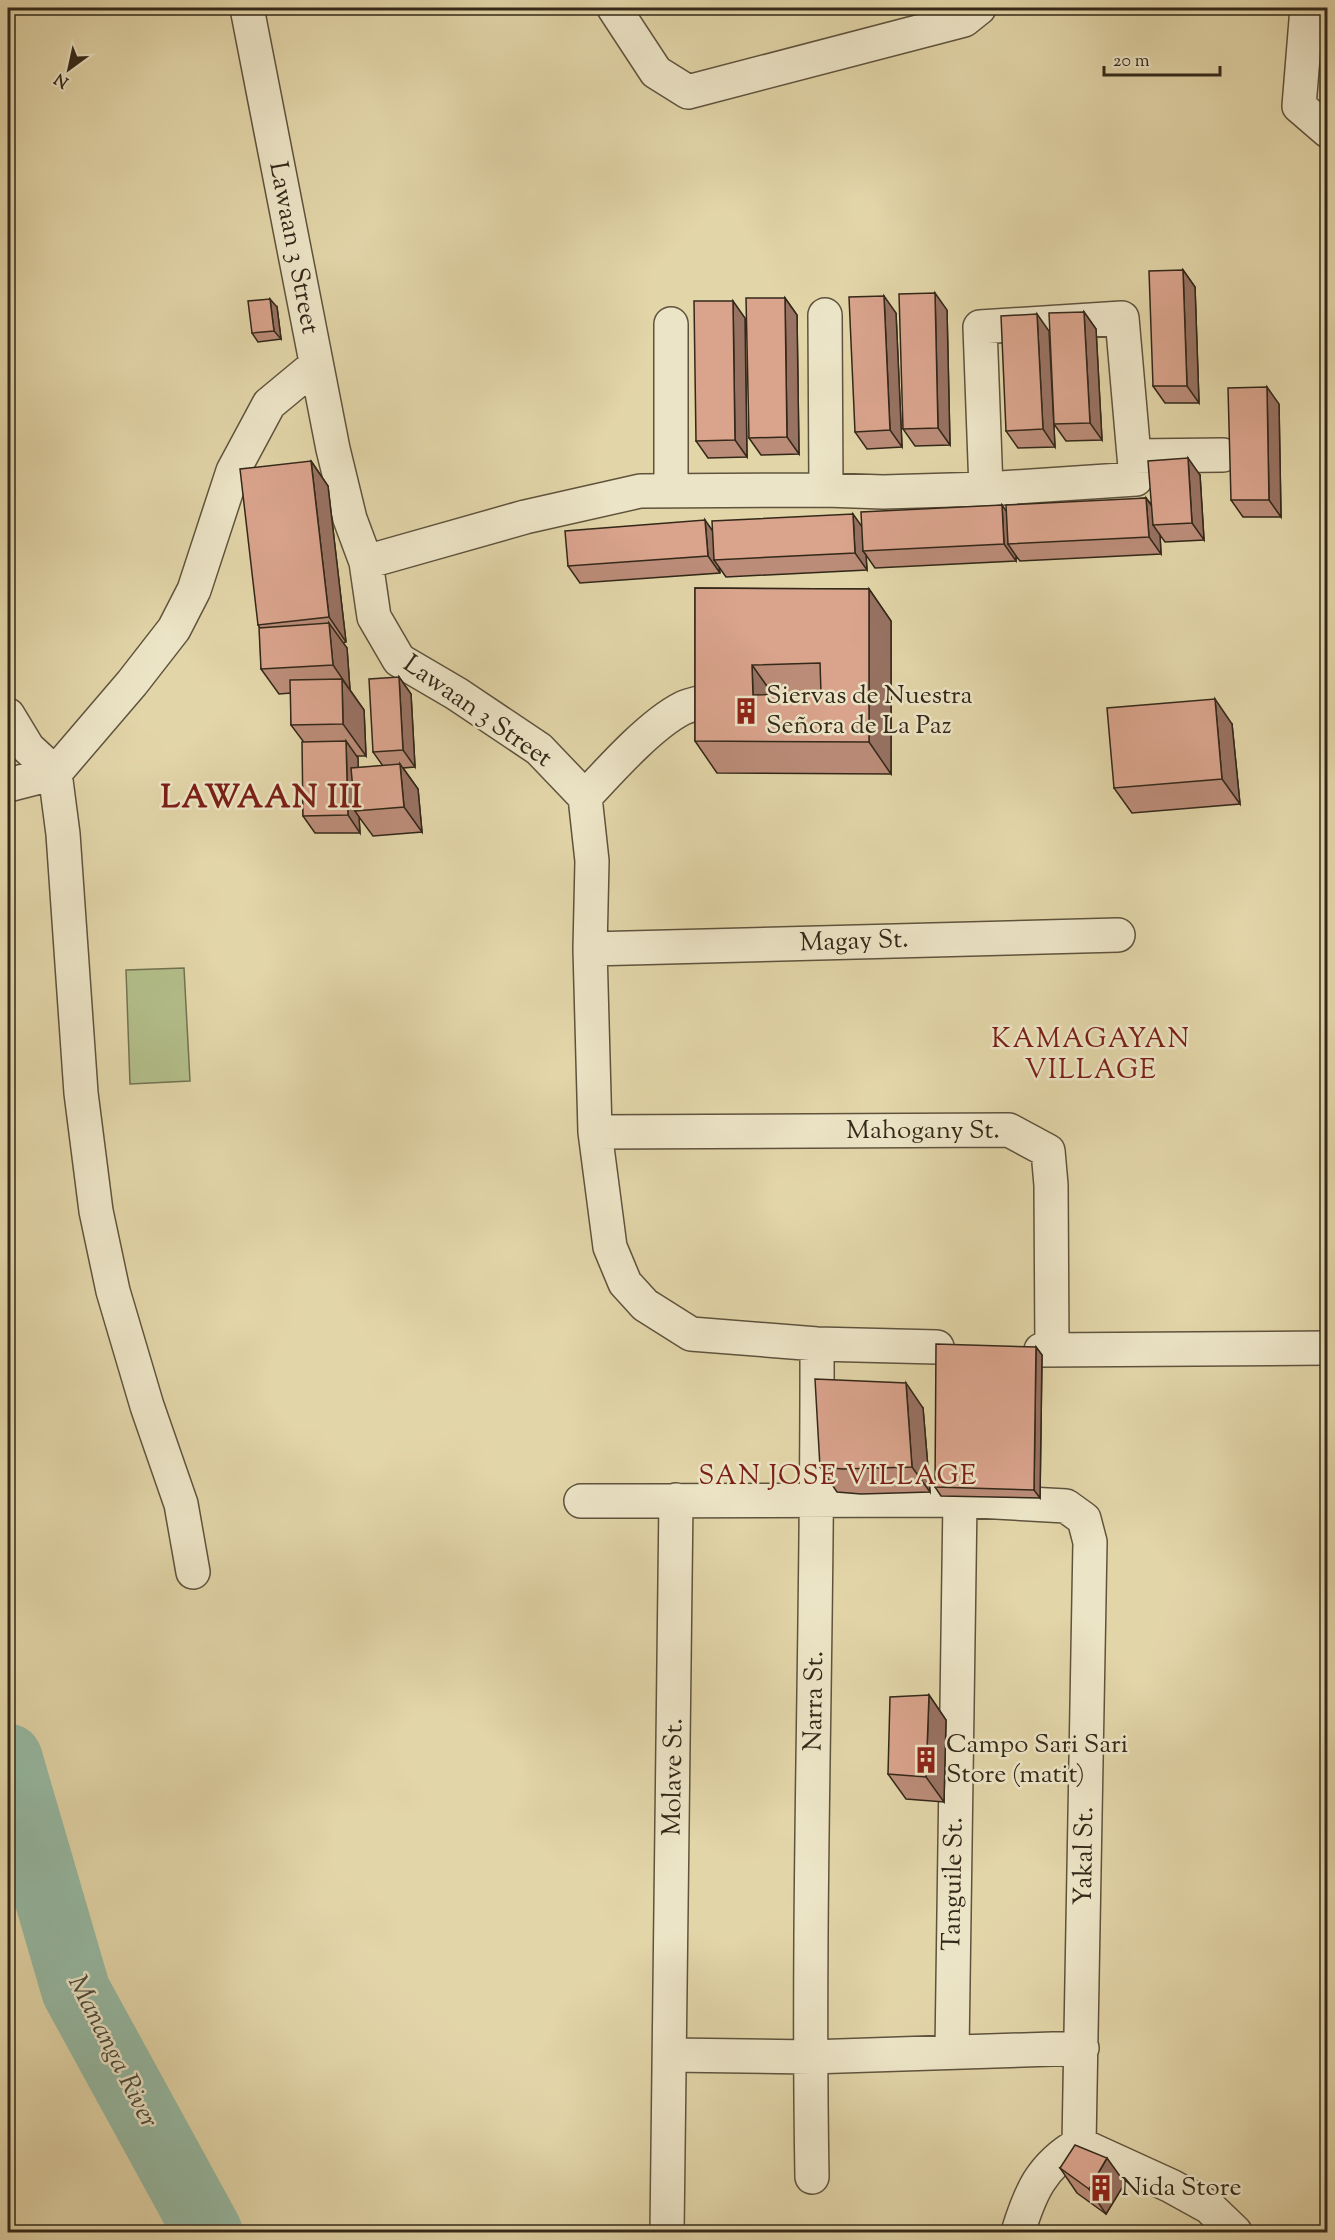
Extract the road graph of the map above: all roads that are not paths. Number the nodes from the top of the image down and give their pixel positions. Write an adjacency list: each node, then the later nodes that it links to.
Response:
1 (247, 8): 8 (street, Lawaan 3 Street)
2 (614, 8): 4 (street)
3 (1307, 8): 5 (street)
4 (968, 12)
5 (1328, 131)
6 (825, 315): 13 (street)
7 (671, 324): 12 (street)
8 (316, 365): 14 (street, Lawaan 3 Street); 17 (street)
9 (1223, 455): 10 (street)
10 (1134, 456): 11 (street); 11 (street)
11 (986, 489): 13 (street)
12 (671, 490): 13 (street); 14 (street)
13 (826, 490)
14 (366, 562): 19 (street, Lawaan 3 Street)
15 (706, 701): 19 (street)
16 (8, 715): 17 (street)
17 (55, 773): 18 (street); 30 (street)
18 (8, 785)
19 (585, 797): 21 (street)
20 (1118, 935): 21 (street, Magay St.)
21 (590, 949): 22 (street)
22 (595, 1132): 23 (street); 25 (street, Mahogany St.)
23 (817, 1344): 24 (street); 29 (street, Narra St.)
24 (937, 1347)
25 (1328, 1348)
26 (676, 1500): 28 (street); 29 (street); 33 (street, Molave St.)
27 (960, 1500): 29 (street); 31 (street, Yakal St.); 32 (street, Tanguile St.)
28 (581, 1501)
29 (818, 1501): 34 (street, Narra St.)
30 (193, 1572)
31 (1082, 2048): 32 (street); 35 (street, Yakal St.)
32 (951, 2051): 34 (street)
33 (671, 2055): 34 (street); 37 (street, Molave St.)
34 (810, 2057): 36 (street, Narra St.)
35 (1079, 2144): 38 (street); 39 (street)
36 (812, 2177)
37 (667, 2232)
38 (1018, 2232)
39 (1235, 2232)

